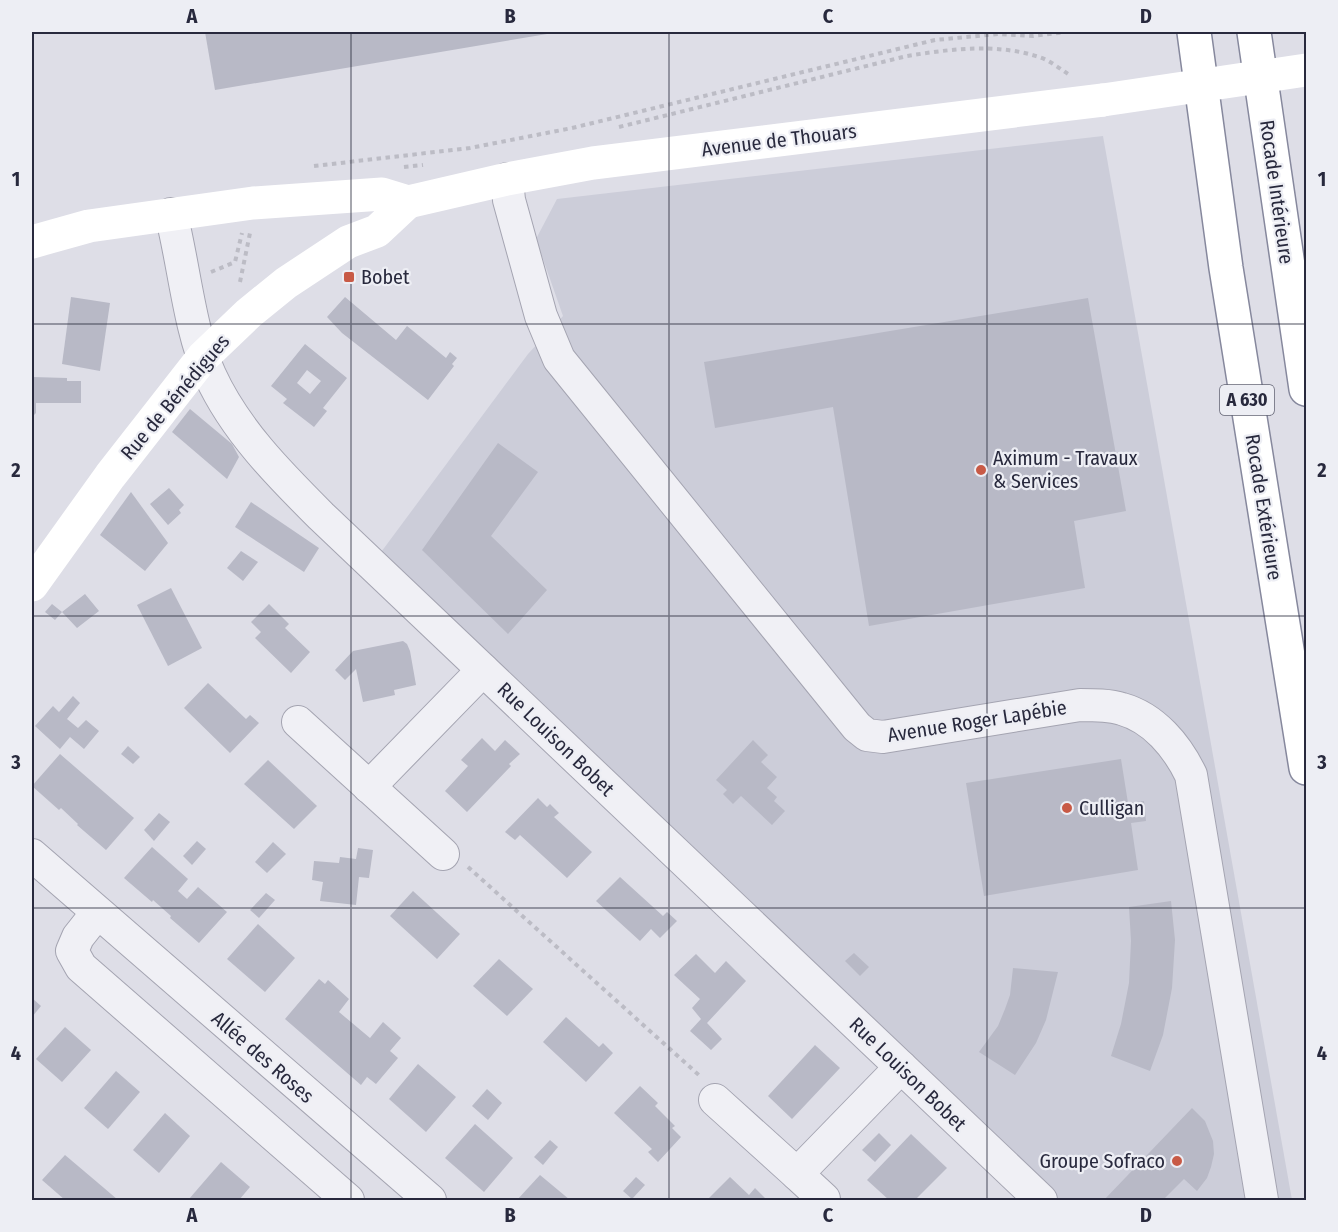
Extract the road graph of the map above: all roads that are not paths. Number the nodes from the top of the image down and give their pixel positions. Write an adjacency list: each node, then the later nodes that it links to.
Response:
1 (1194, 32): 13 (main road, Rocade Extérieure / A 630)
2 (1254, 32): 9 (main road, Rocade Intérieure)
3 (1306, 70): 4 (main road, Avenue de Thouars, bridge)
4 (507, 179): 5 (main road, Avenue de Thouars); 25 (street, Avenue Roger Lapébie)
5 (408, 202): 6 (main road, Avenue de Thouars); 8 (main road, Rue de Bénédigues)
6 (171, 214): 7 (main road, Avenue de Thouars); 8 (street, Rue Louison Bobet)
7 (32, 242)
8 (203, 357): 10 (main road, Rue de Bénédigues); 11 (street, Rue Louison Bobet)
9 (1306, 389)
10 (32, 585)
11 (483, 670): 14 (street); 18 (street, Rue Louison Bobet)
12 (298, 722): 14 (street)
13 (1306, 768)
14 (369, 787): 15 (street)
15 (443, 854)
16 (32, 855): 17 (street, Allée des Roses)
17 (97, 913): 22 (street); 23 (street, Allée des Roses)
18 (900, 1067): 20 (street); 24 (street, Rue Louison Bobet)
19 (715, 1100): 20 (street)
20 (797, 1174): 21 (street)
21 (824, 1199)
22 (348, 1200)
23 (430, 1200)
24 (1041, 1200)
25 (1262, 1200)

